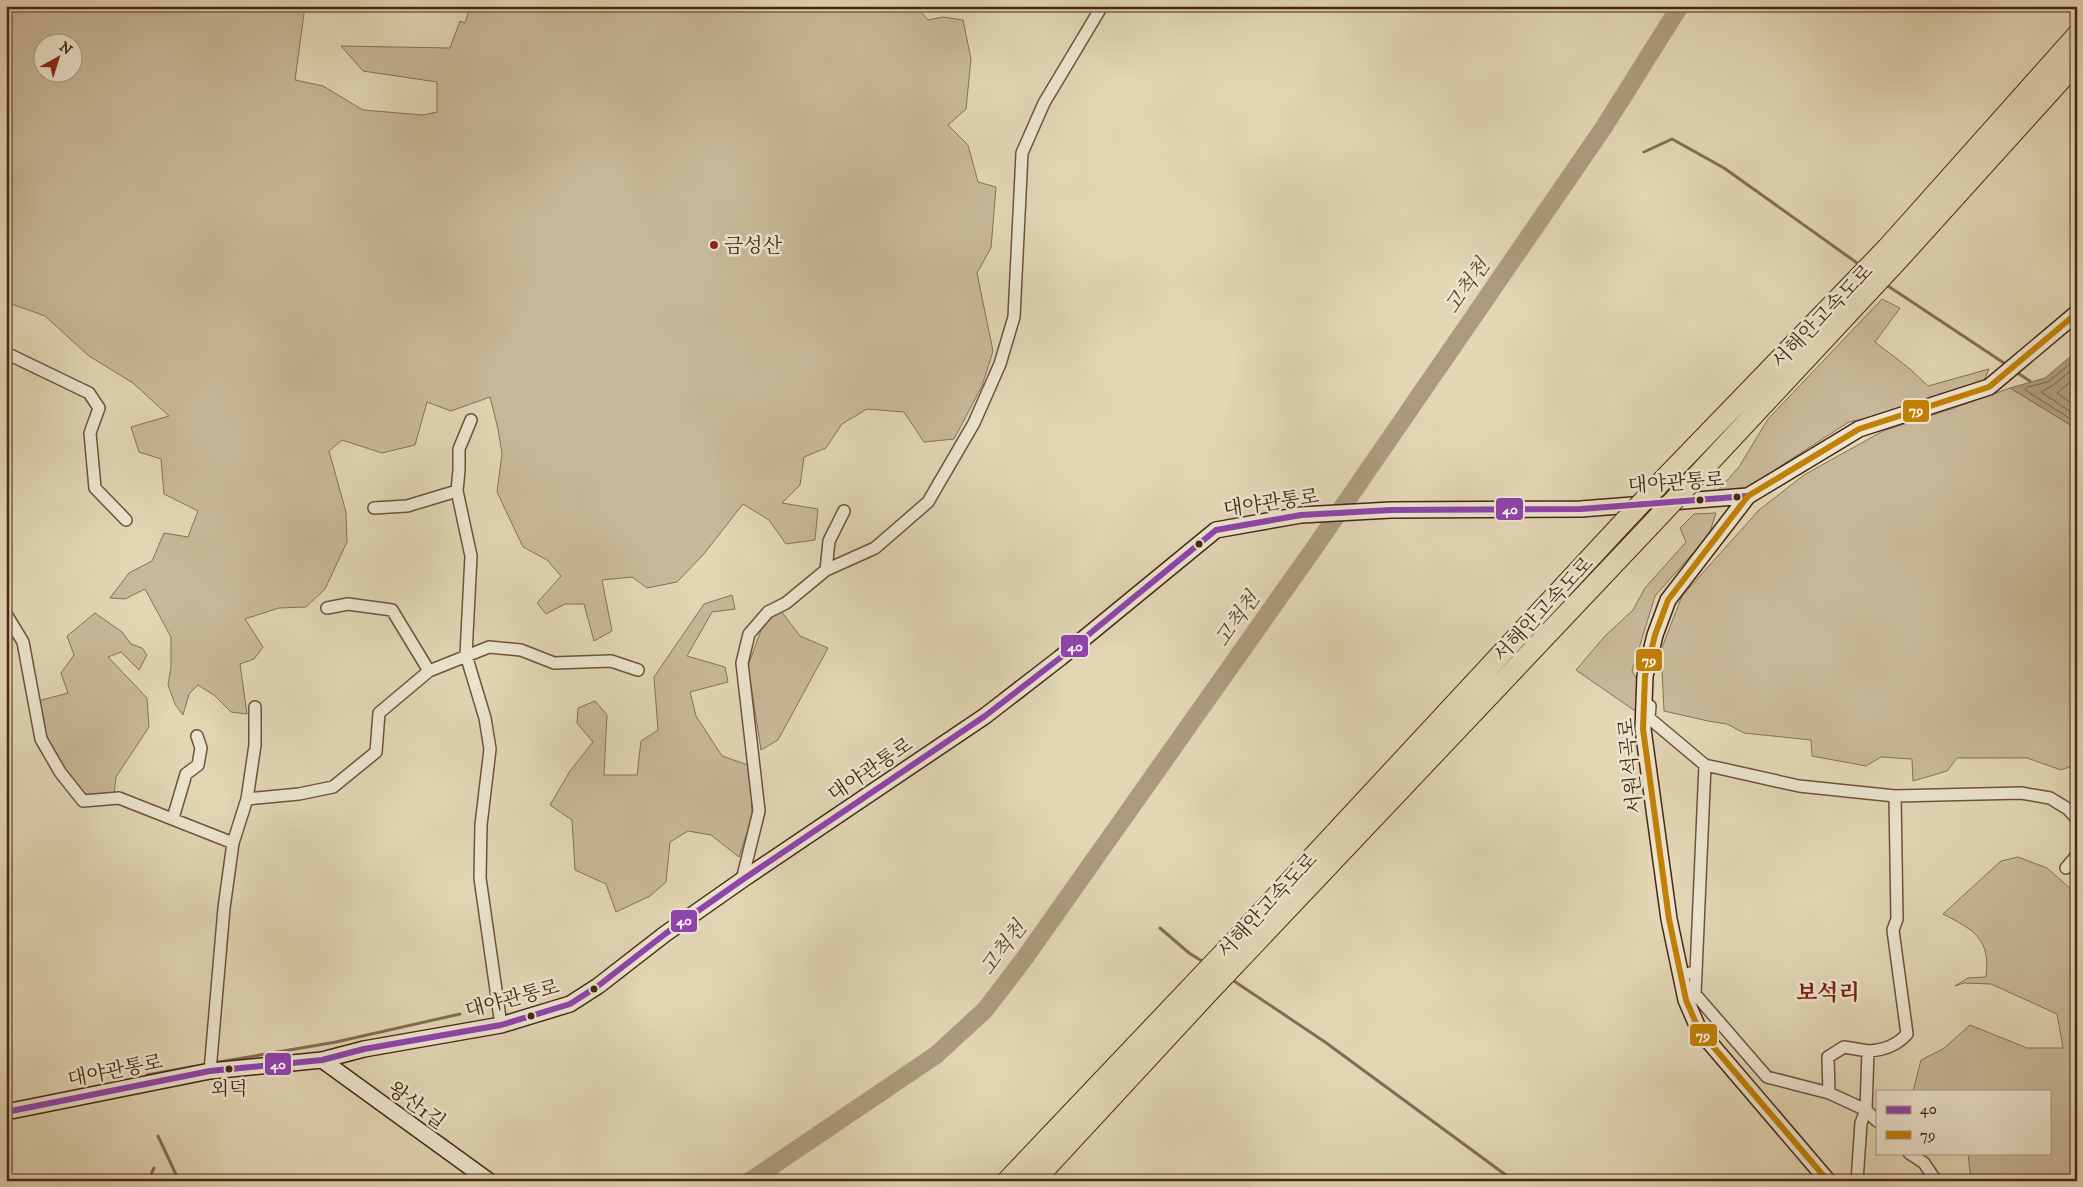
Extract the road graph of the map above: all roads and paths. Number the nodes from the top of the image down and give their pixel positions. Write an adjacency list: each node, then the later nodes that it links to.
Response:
1 (1102, 6): 14 (street)
2 (2077, 35): 4 (highway, 서해안고속도로)
3 (2077, 62): 4 (highway, 서해안고속도로)
4 (1893, 254): 5 (highway, 서해안고속도로)
5 (1869, 280): 32 (highway, 서해안고속도로, bridge); 32 (highway, 서해안고속도로, bridge)
6 (2077, 313): 10 (main road, 서원석곡로)
7 (6, 353): 13 (street)
8 (471, 420): 9 (street)
9 (457, 491): 11 (street); 18 (street)
10 (1748, 496): 17 (main road, 서원석곡로); 31 (main road, 대야관통로)
11 (374, 508)
12 (844, 511): 14 (street)
13 (126, 520)
14 (826, 570): 31 (street)
15 (327, 608): 20 (street)
16 (6, 614): 26 (street)
17 (1655, 635): 23 (street); 34 (main road, 서원석곡로)
18 (466, 655): 19 (street); 20 (street); 37 (street)
19 (638, 670)
20 (429, 671): 25 (street)
21 (255, 707): 25 (street)
22 (197, 736): 26 (street)
23 (1704, 765): 24 (street); 33 (street)
24 (1895, 796): 27 (street); 38 (street)
25 (247, 799): 28 (street)
26 (173, 818): 28 (street)
27 (2077, 819)
28 (233, 843): 40 (street)
29 (2077, 855): 30 (street)
30 (2066, 868)
31 (742, 880): 37 (main road, 대야관통로)
32 (1238, 950): 35 (highway, 서해안고속도로)
33 (1696, 972): 34 (street); 36 (street)
34 (1680, 975): 36 (main road, 서원석곡로)
35 (1201, 988): 47 (highway, 서해안고속도로); 48 (highway, 서해안고속도로)
36 (1691, 997): 41 (street); 49 (main road, 서원석곡로)
37 (501, 1025): 39 (main road, 대야관통로)
38 (1868, 1051): 41 (street); 42 (street)
39 (322, 1060): 40 (main road, 대야관통로); 46 (main road, 왕산1길)
40 (210, 1066): 43 (main road, 대야관통로)
41 (1829, 1093): 42 (street)
42 (1866, 1110): 44 (street); 50 (street)
43 (6, 1112)
44 (1876, 1120)
45 (1910, 1154): 51 (street)
46 (489, 1181)
47 (1007, 1181)
48 (1034, 1181)
49 (1828, 1181)
50 (1857, 1181)
51 (1936, 1181)

